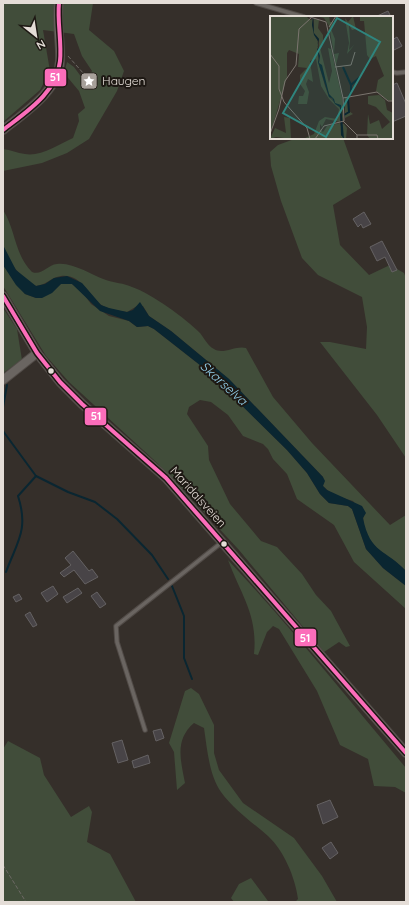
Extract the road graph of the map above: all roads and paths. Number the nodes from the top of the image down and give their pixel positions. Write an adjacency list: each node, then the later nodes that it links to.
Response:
1 (59, 3): 4 (street)
2 (256, 3): 3 (lane)
3 (301, 16)
4 (60, 53): 7 (path); 8 (street)
5 (393, 72): 6 (lane)
6 (406, 72)
7 (84, 74)
8 (3, 130)
9 (3, 296): 10 (street, Maridalsveien)
10 (37, 353): 11 (street); 12 (street, Maridalsveien)
11 (3, 380)
12 (222, 542): 13 (lane); 14 (street, Maridalsveien)
13 (145, 730)
14 (406, 753)
15 (3, 865): 16 (path)
16 (26, 902)

